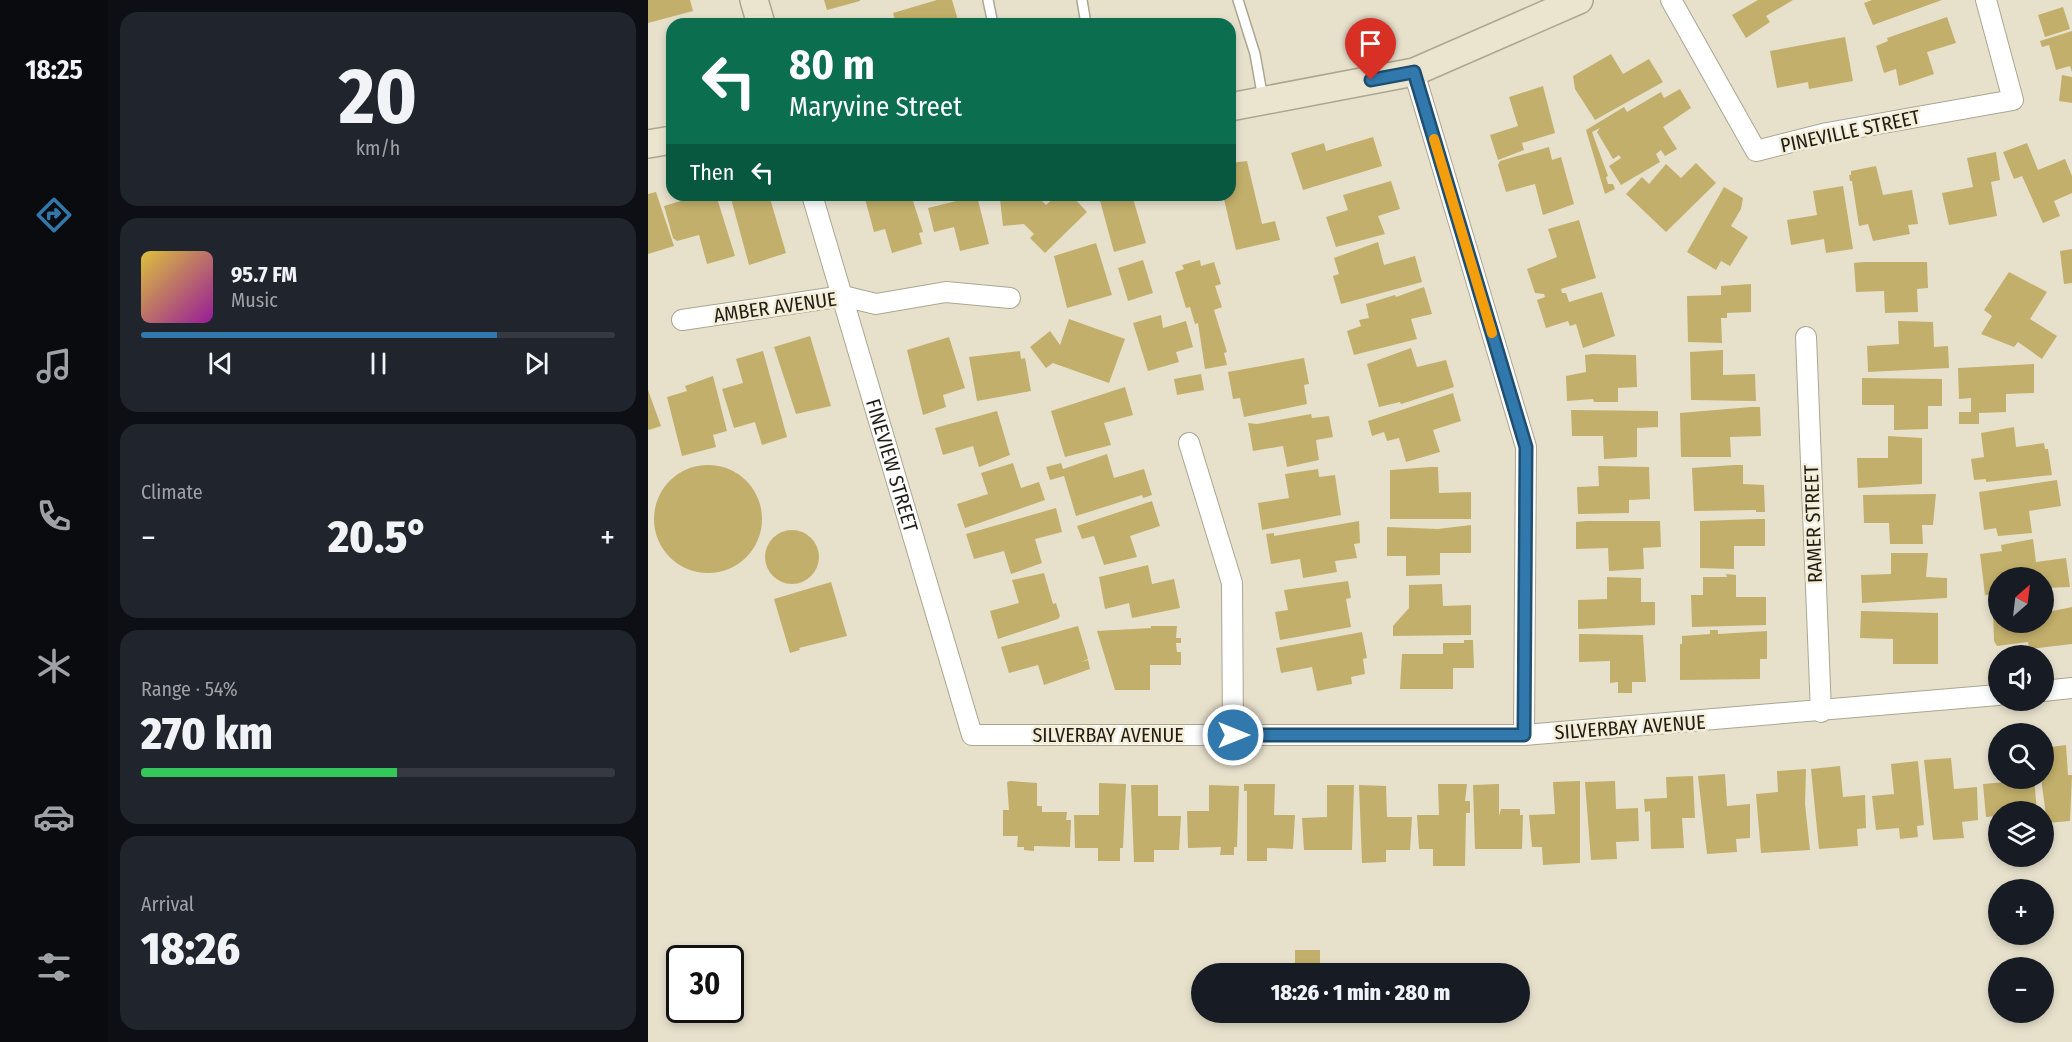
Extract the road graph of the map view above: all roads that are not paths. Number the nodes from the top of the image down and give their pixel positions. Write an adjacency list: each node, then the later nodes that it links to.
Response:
1 (754, 0): 8 (street)
2 (988, 0): 9 (lane)
3 (1082, 0): 10 (lane)
4 (1238, 0): 12 (lane)
5 (1579, 0): 11 (street)
6 (1671, 0): 7 (street, PINEVILLE STREET)
7 (1986, 0)
8 (759, 18)
9 (992, 18)
10 (1085, 18)
11 (1414, 72): 12 (street); 28 (street)
12 (1263, 101): 13 (street)
13 (1236, 106)
14 (666, 141): 15 (street)
15 (648, 144)
16 (814, 201): 17 (street, FINEVIEW STREET)
17 (843, 296): 18 (street, AMBER AVENUE); 19 (street, AMBER AVENUE); 26 (street, FINEVIEW STREET)
18 (1010, 298)
19 (682, 320)
20 (1806, 337): 25 (street, RAMER STREET)
21 (1189, 443): 27 (street)
22 (2072, 688): 23 (street)
23 (2054, 690)
24 (1988, 696): 25 (street, SILVERBAY AVENUE)
25 (1821, 712): 28 (street, SILVERBAY AVENUE)
26 (972, 735): 27 (street, SILVERBAY AVENUE)
27 (1233, 735): 28 (street, SILVERBAY AVENUE)
28 (1524, 735)

